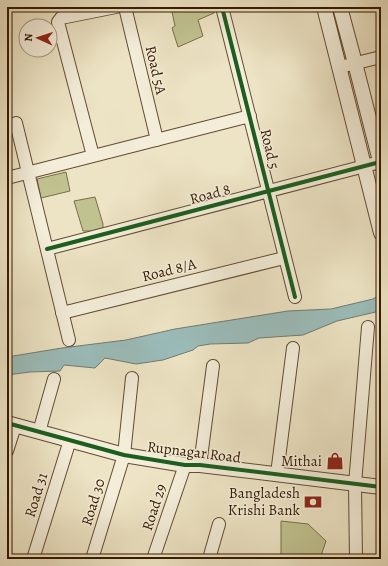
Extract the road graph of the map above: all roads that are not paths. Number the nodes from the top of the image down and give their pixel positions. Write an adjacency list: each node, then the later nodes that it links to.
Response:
1 (116, 7): 12 (street)
2 (125, 7): 11 (street, Road 5A)
3 (222, 7): 9 (street, Road 5)
4 (324, 7): 8 (street)
5 (340, 7): 7 (street)
6 (381, 56): 7 (street)
7 (356, 63): 8 (street); 13 (street)
8 (340, 67): 14 (street)
9 (250, 116): 11 (street); 17 (street, Road 5)
10 (16, 123): 15 (street)
11 (157, 140): 12 (street)
12 (92, 156): 15 (street)
13 (380, 164): 14 (street, Road 8)
14 (363, 166): 17 (street, Road 8); 18 (street)
15 (29, 173): 16 (street); 19 (street)
16 (7, 178)
17 (267, 191): 19 (street, Road 8); 20 (street, Road 5)
18 (381, 233)
19 (47, 249): 22 (street)
20 (284, 258): 21 (street, Road 5); 22 (street, Road 8/A)
21 (294, 298)
22 (62, 314): 24 (street)
23 (368, 326): 37 (street)
24 (69, 340)
25 (293, 348): 36 (street)
26 (213, 366): 35 (street)
27 (132, 378): 33 (street, Road 30)
28 (54, 379): 30 (street)
29 (11, 424): 30 (street, Rupnagar Road); 32 (street)
30 (39, 432): 31 (street, Rupnagar Road)
31 (70, 440): 33 (street, Rupnagar Road); 40 (street, Road 31)
32 (7, 451)
33 (124, 455): 34 (street, Rupnagar Road); 41 (street, Road 30)
34 (184, 465): 35 (street, Rupnagar Road); 42 (street, Road 29)
35 (200, 465): 36 (street, Rupnagar Road)
36 (277, 474): 37 (street, Rupnagar Road)
37 (355, 484): 38 (street, Rupnagar Road); 44 (street)
38 (381, 487)
39 (219, 524): 43 (street)
40 (33, 559)
41 (92, 559)
42 (153, 559)
43 (209, 559)
44 (356, 559)

